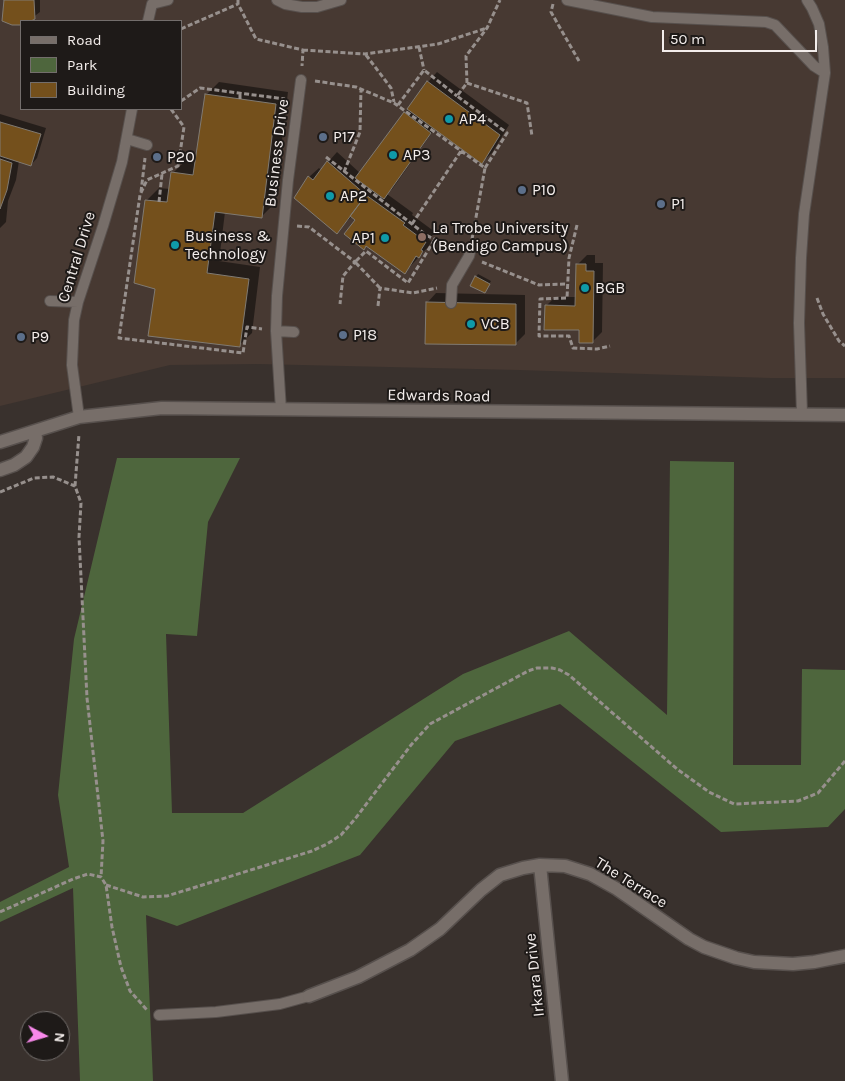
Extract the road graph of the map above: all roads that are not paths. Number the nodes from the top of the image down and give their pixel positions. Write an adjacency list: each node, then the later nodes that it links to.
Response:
1 (168, 0): 6 (lane)
2 (277, 0): 3 (lane)
3 (341, 0)
4 (567, 0): 8 (lane)
5 (807, 0): 8 (lane)
6 (148, 2): 7 (lane)
7 (148, 20)
8 (825, 73): 20 (lane)
9 (301, 80): 17 (lane, Business Drive)
10 (132, 110): 11 (lane, Central Drive)
11 (127, 138): 12 (lane); 15 (lane, Central Drive)
12 (147, 145)
13 (470, 254): 16 (lane)
14 (50, 302): 15 (lane)
15 (78, 302): 22 (lane, Central Drive)
16 (451, 302)
17 (276, 331): 18 (lane); 19 (lane, Business Drive)
18 (294, 332)
19 (281, 410): 20 (street, Edwards Road); 22 (street, Edwards Road)
20 (802, 414): 21 (street, Edwards Road)
21 (845, 415)
22 (79, 417): 23 (street, Edwards Road)
23 (35, 431): 24 (street, Edwards Road); 25 (street)
24 (0, 442)
25 (0, 470)
26 (540, 865): 27 (street, The Terrace); 28 (street, The Terrace); 30 (street, Irkara Drive)
27 (845, 956)
28 (309, 996): 29 (lane)
29 (159, 1015)
30 (562, 1081)

